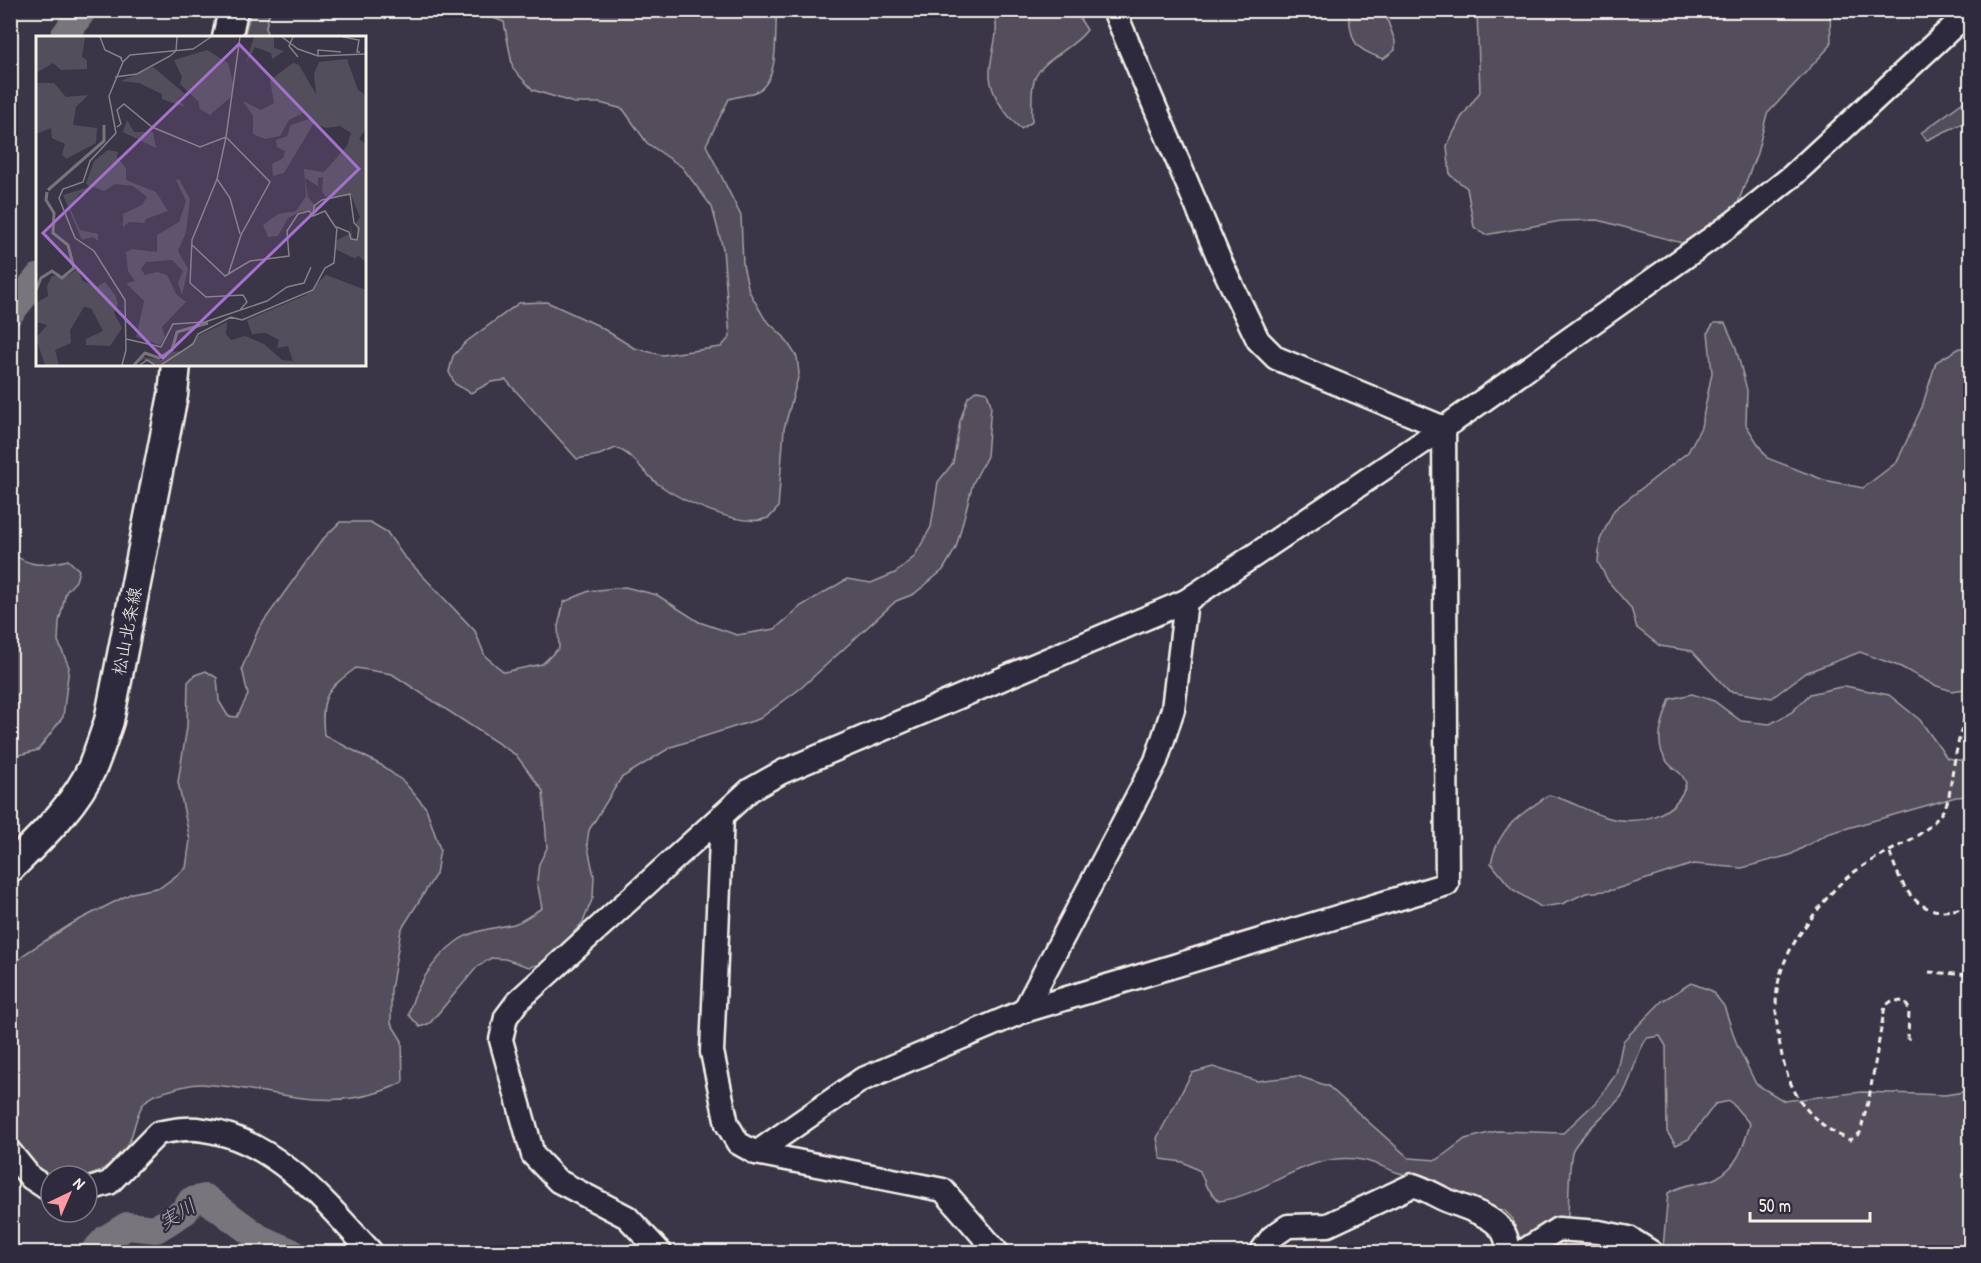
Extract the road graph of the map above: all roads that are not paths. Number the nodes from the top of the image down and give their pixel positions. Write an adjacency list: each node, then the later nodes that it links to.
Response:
1 (233, 10): 4 (main road)
2 (1114, 10): 6 (street)
3 (1971, 11): 6 (street)
4 (227, 36)
5 (176, 366): 9 (main road, 松山北条線)
6 (1444, 428): 7 (street); 10 (street)
7 (1186, 601): 8 (street); 10 (street)
8 (722, 816): 12 (street); 16 (street)
9 (10, 868)
10 (1024, 1011): 12 (street)
11 (10, 1152): 13 (street)
12 (756, 1153): 17 (street)
13 (39, 1183)
14 (99, 1186): 15 (street)
15 (371, 1252)
16 (660, 1252)
17 (997, 1252)
18 (1261, 1252): 19 (street)
19 (1507, 1252)
20 (1522, 1252): 21 (street)
21 (1651, 1252)

